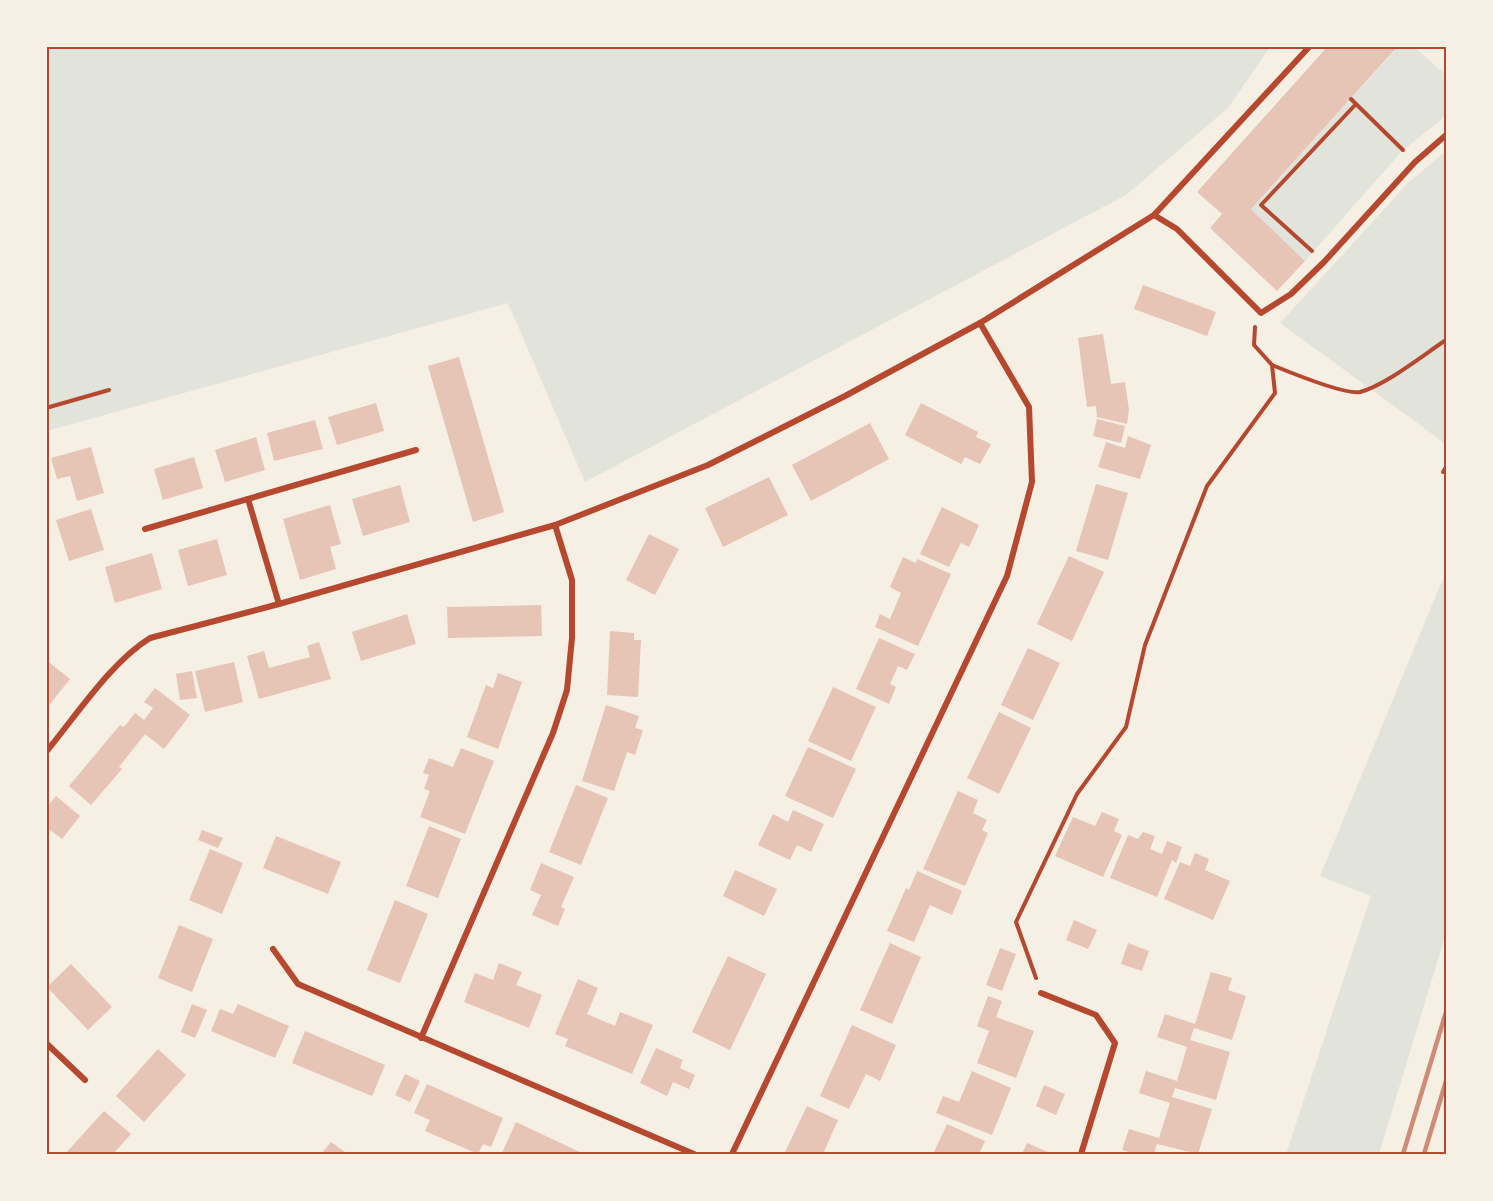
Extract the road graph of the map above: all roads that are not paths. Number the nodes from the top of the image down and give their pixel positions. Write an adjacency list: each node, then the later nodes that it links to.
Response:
1 (1310, 46): 3 (street)
2 (1446, 135): 3 (street)
3 (1154, 215): 4 (street)
4 (980, 323): 7 (street); 17 (street)
5 (416, 450): 6 (street)
6 (248, 499): 8 (street); 9 (street)
7 (555, 525): 9 (street); 13 (street)
8 (145, 530)
9 (279, 604): 10 (street)
10 (46, 752)
11 (273, 949): 13 (street)
12 (1041, 993): 18 (street)
13 (421, 1038): 16 (street)
14 (46, 1043): 15 (street)
15 (85, 1080)
16 (694, 1155)
17 (732, 1155)
18 (1081, 1155)

